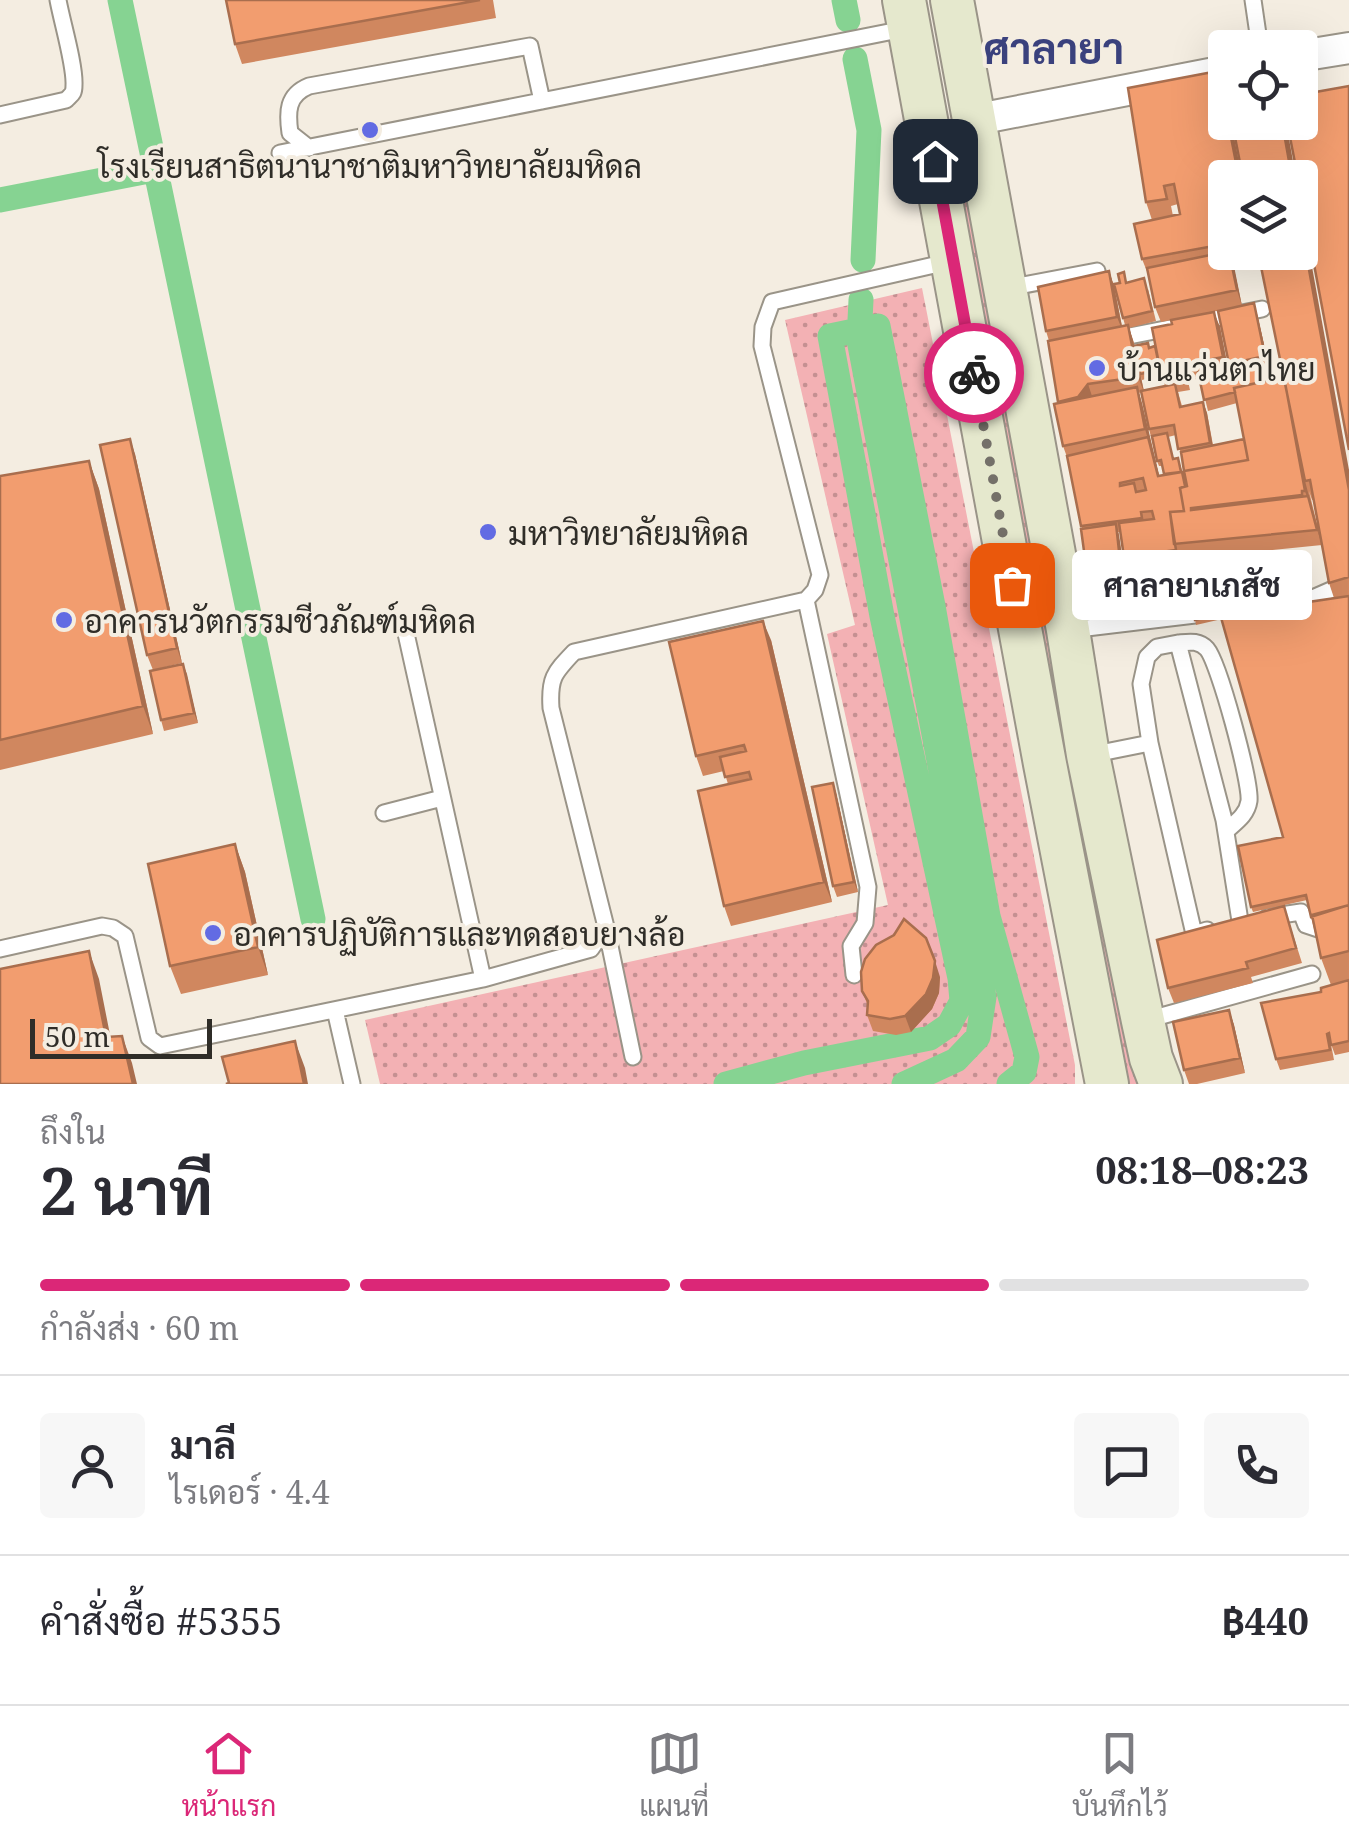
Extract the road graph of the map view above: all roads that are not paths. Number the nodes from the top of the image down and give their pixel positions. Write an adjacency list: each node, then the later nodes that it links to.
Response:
1 (58, 0): 10 (lane)
2 (952, 0): 11 (main road)
3 (1253, 0): 5 (lane)
4 (907, 14): 9 (lane); 14 (main road)
5 (1257, 30)
6 (1349, 48): 7 (street)
7 (1318, 53)
8 (1208, 74): 11 (street)
9 (542, 101): 12 (lane); 12 (lane)
10 (0, 115)
11 (973, 120): 16 (main road)
12 (308, 148): 13 (lane)
13 (280, 153)
14 (954, 261): 20 (lane); 42 (main road)
15 (1098, 272): 16 (lane)
16 (1005, 288): 24 (main road)
17 (1262, 310): 18 (lane)
18 (1092, 344)
19 (1349, 582): 21 (lane)
20 (806, 600): 33 (lane); 36 (lane)
21 (1308, 600)
22 (1195, 615): 24 (lane)
23 (405, 629): 28 (lane)
24 (1068, 630): 27 (main road)
25 (1178, 642): 26 (lane); 30 (lane); 30 (lane)
26 (1150, 743): 27 (lane); 31 (lane)
27 (1088, 755): 39 (main road)
28 (442, 798): 29 (lane); 37 (lane)
29 (384, 813)
30 (1226, 832): 31 (lane)
31 (1240, 921): 32 (lane)
32 (1349, 921)
33 (606, 927): 37 (lane); 40 (lane)
34 (0, 948): 38 (lane)
35 (1312, 974): 39 (lane)
36 (854, 975)
37 (483, 979): 38 (lane)
38 (335, 1010): 41 (lane)
39 (1143, 1021): 43 (main road)
40 (632, 1056)
41 (352, 1084)
42 (1107, 1084)
43 (1162, 1084)

